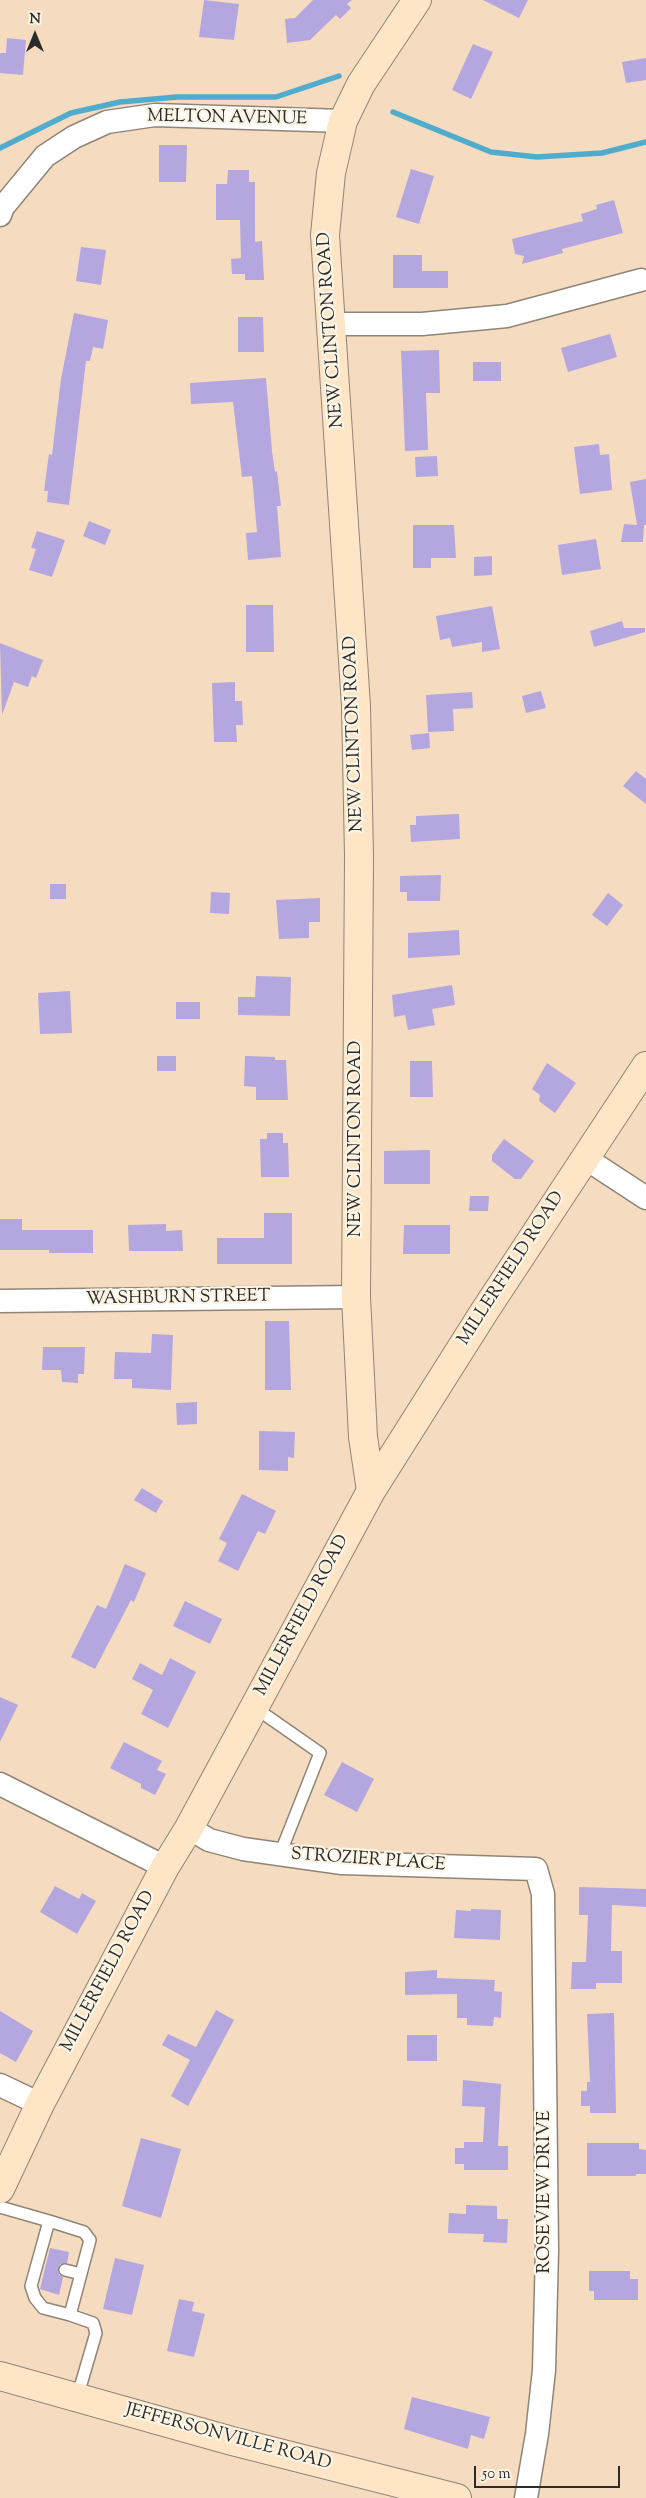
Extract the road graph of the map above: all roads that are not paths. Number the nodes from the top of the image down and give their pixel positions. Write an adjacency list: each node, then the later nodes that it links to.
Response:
1 (417, 0): 2 (main road, NEW CLINTON ROAD)
2 (343, 121): 3 (street, MELTON AVENUE); 5 (main road, NEW CLINTON ROAD)
3 (1, 209)
4 (641, 280): 5 (street)
5 (330, 324): 9 (main road, NEW CLINTON ROAD)
6 (646, 1066): 7 (main road, MILLERFIELD ROAD)
7 (585, 1158): 8 (street); 11 (main road, MILLERFIELD ROAD)
8 (646, 1198)
9 (356, 1296): 10 (street, WASHBURN STREET); 11 (main road, NEW CLINTON ROAD)
10 (0, 1301)
11 (370, 1491): 12 (main road, MILLERFIELD ROAD)
12 (254, 1707): 14 (main road, MILLERFIELD ROAD); 15 (lane)
13 (0, 1784): 16 (street)
14 (189, 1828): 15 (street, STROZIER PLACE); 16 (main road, MILLERFIELD ROAD)
15 (280, 1854): 17 (street, STROZIER PLACE)
16 (165, 1867): 19 (main road, MILLERFIELD ROAD)
17 (541, 1885): 29 (street, ROSEVIEW DRIVE)
18 (0, 2085): 19 (street)
19 (40, 2104): 20 (main road, MILLERFIELD ROAD)
20 (0, 2189)
21 (0, 2207): 22 (lane)
22 (49, 2221): 24 (lane); 25 (lane)
23 (65, 2270): 24 (lane)
24 (81, 2274): 25 (lane)
25 (70, 2315): 27 (lane)
26 (0, 2376): 27 (main road, JEFFERSONVILLE ROAD)
27 (77, 2398): 28 (main road, JEFFERSONVILLE ROAD)
28 (457, 2498)
29 (526, 2498)

